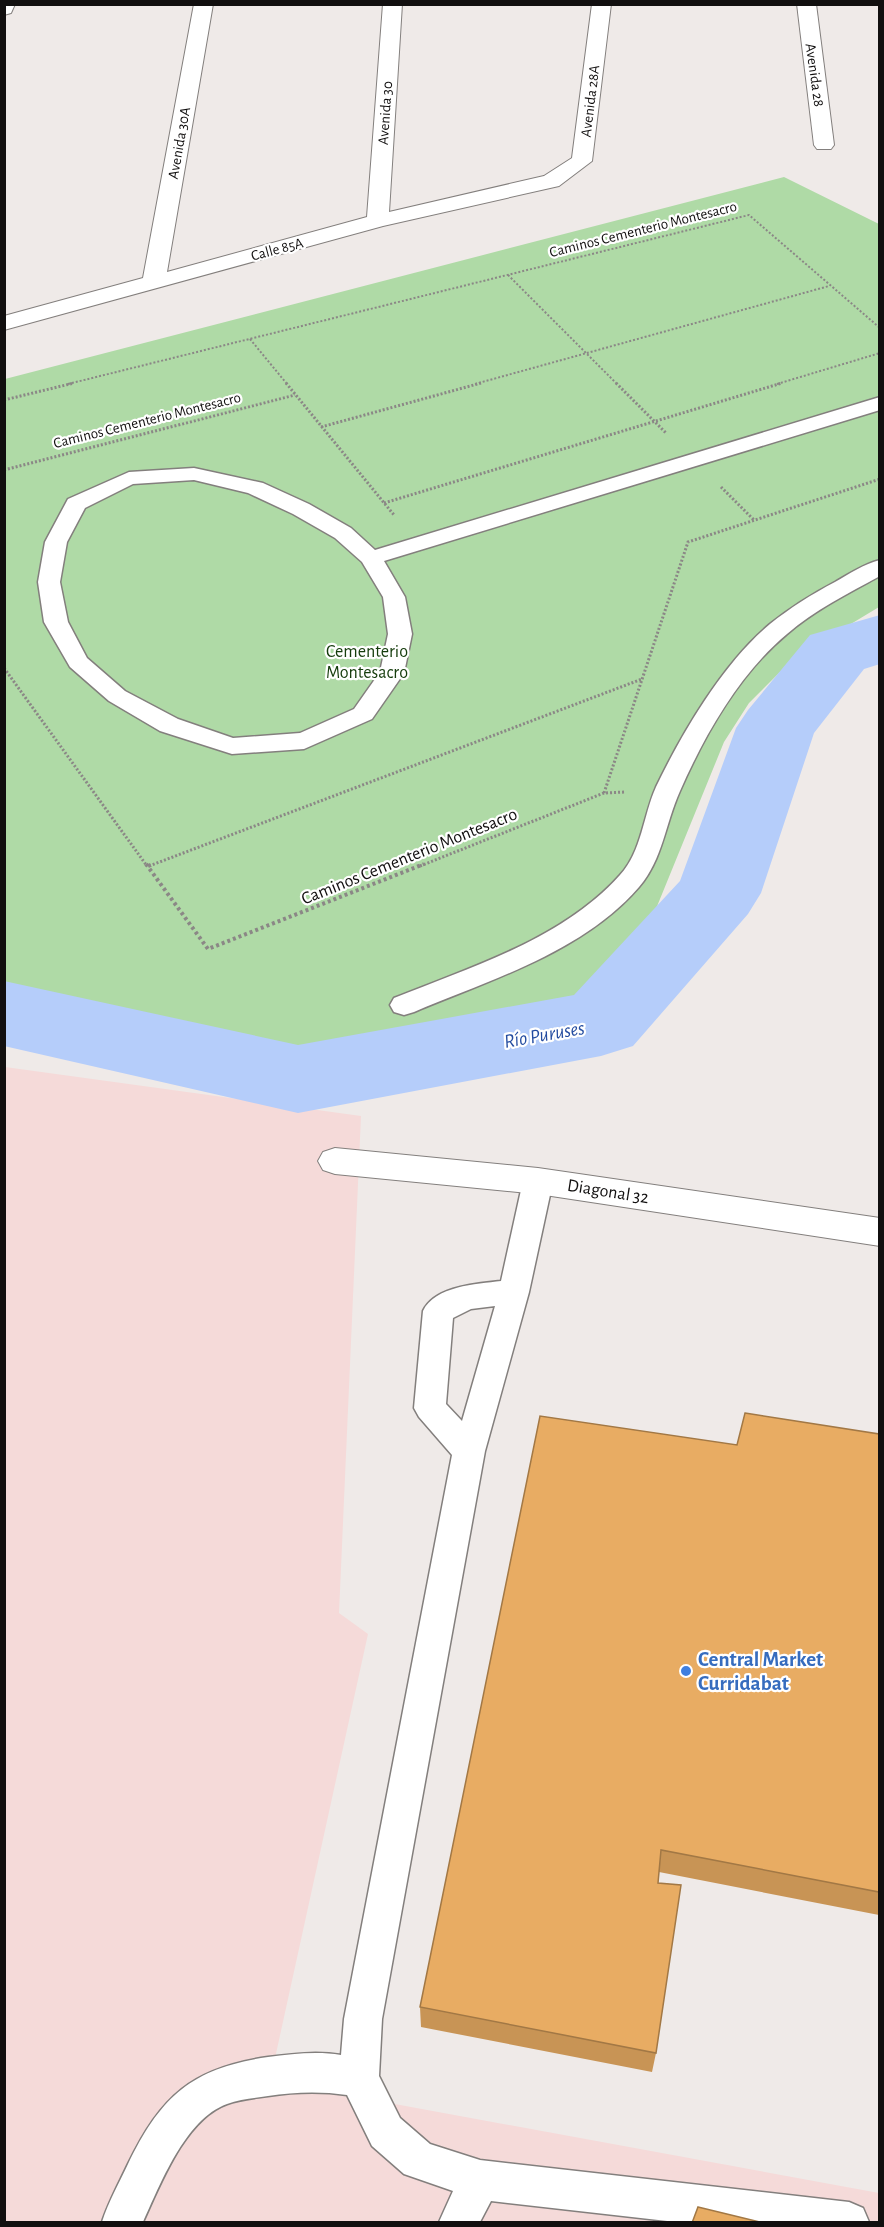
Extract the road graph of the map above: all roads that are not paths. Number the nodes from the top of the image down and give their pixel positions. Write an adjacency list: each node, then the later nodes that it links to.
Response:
1 (204, 4): 8 (street, Avenida 30A)
2 (393, 4): 7 (street, Avenida 30)
3 (602, 4): 6 (street, Avenida 28A)
4 (806, 4): 5 (street, Avenida 28)
5 (824, 145)
6 (551, 181): 7 (street, Calle 85A)
7 (378, 221): 8 (street, Calle 85A)
8 (154, 282): 9 (street, Calle 85A)
9 (4, 322)
10 (879, 402): 11 (lane)
11 (371, 558): 11 (lane)
12 (879, 567): 13 (lane)
13 (404, 1005)
14 (334, 1161): 15 (street, Diagonal 32)
15 (538, 1181): 16 (street, Diagonal 32); 17 (lane)
16 (879, 1232)
17 (514, 1292): 18 (lane); 18 (lane)
18 (469, 1451): 19 (lane)
19 (359, 2078): 20 (lane); 21 (lane)
20 (480, 2180): 22 (lane); 23 (lane)
21 (122, 2223)
22 (459, 2223)
23 (849, 2223)

